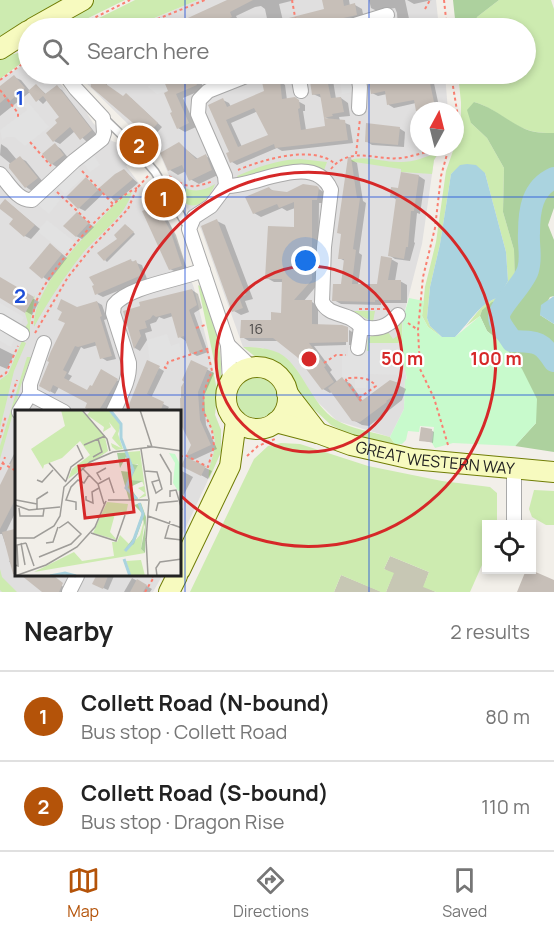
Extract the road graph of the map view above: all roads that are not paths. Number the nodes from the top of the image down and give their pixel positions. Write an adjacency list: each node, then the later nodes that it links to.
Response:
1 (83, 0): 3 (street)
2 (387, 15): 4 (street)
3 (52, 18)
4 (378, 18)
5 (18, 38): 6 (street)
6 (0, 49)
7 (73, 84): 13 (street)
8 (226, 84): 15 (street)
9 (300, 84): 11 (street)
10 (360, 84): 12 (street)
11 (301, 91)
12 (359, 108)
13 (103, 118): 14 (street); 16 (lane)
14 (0, 174)
15 (225, 181): 16 (street); 20 (street)
16 (189, 229): 17 (street)
17 (203, 270): 23 (street); 31 (street)
18 (398, 314): 20 (street)
19 (0, 321): 21 (street)
20 (361, 327): 24 (street)
21 (21, 338)
22 (44, 343): 28 (street)
23 (228, 345): 25 (street); 26 (street)
24 (353, 351)
25 (252, 368): 26 (street); 27 (street)
26 (230, 383): 32 (street)
27 (287, 393): 33 (street); 34 (street)
28 (30, 394): 29 (street); 30 (street)
29 (20, 410)
30 (60, 410)
31 (114, 410)
32 (236, 421): 33 (street); 35 (street)
33 (273, 429): 34 (street, GREAT WESTERN WAY); 35 (street)
34 (318, 433): 36 (street, GREAT WESTERN WAY)
35 (238, 462): 39 (street)
36 (514, 470): 37 (street, GREAT WESTERN WAY); 38 (street)
37 (554, 472)
38 (514, 520)
39 (182, 566)
40 (76, 577): 42 (street)
41 (176, 577): 43 (street)
42 (69, 592)
43 (169, 592)

